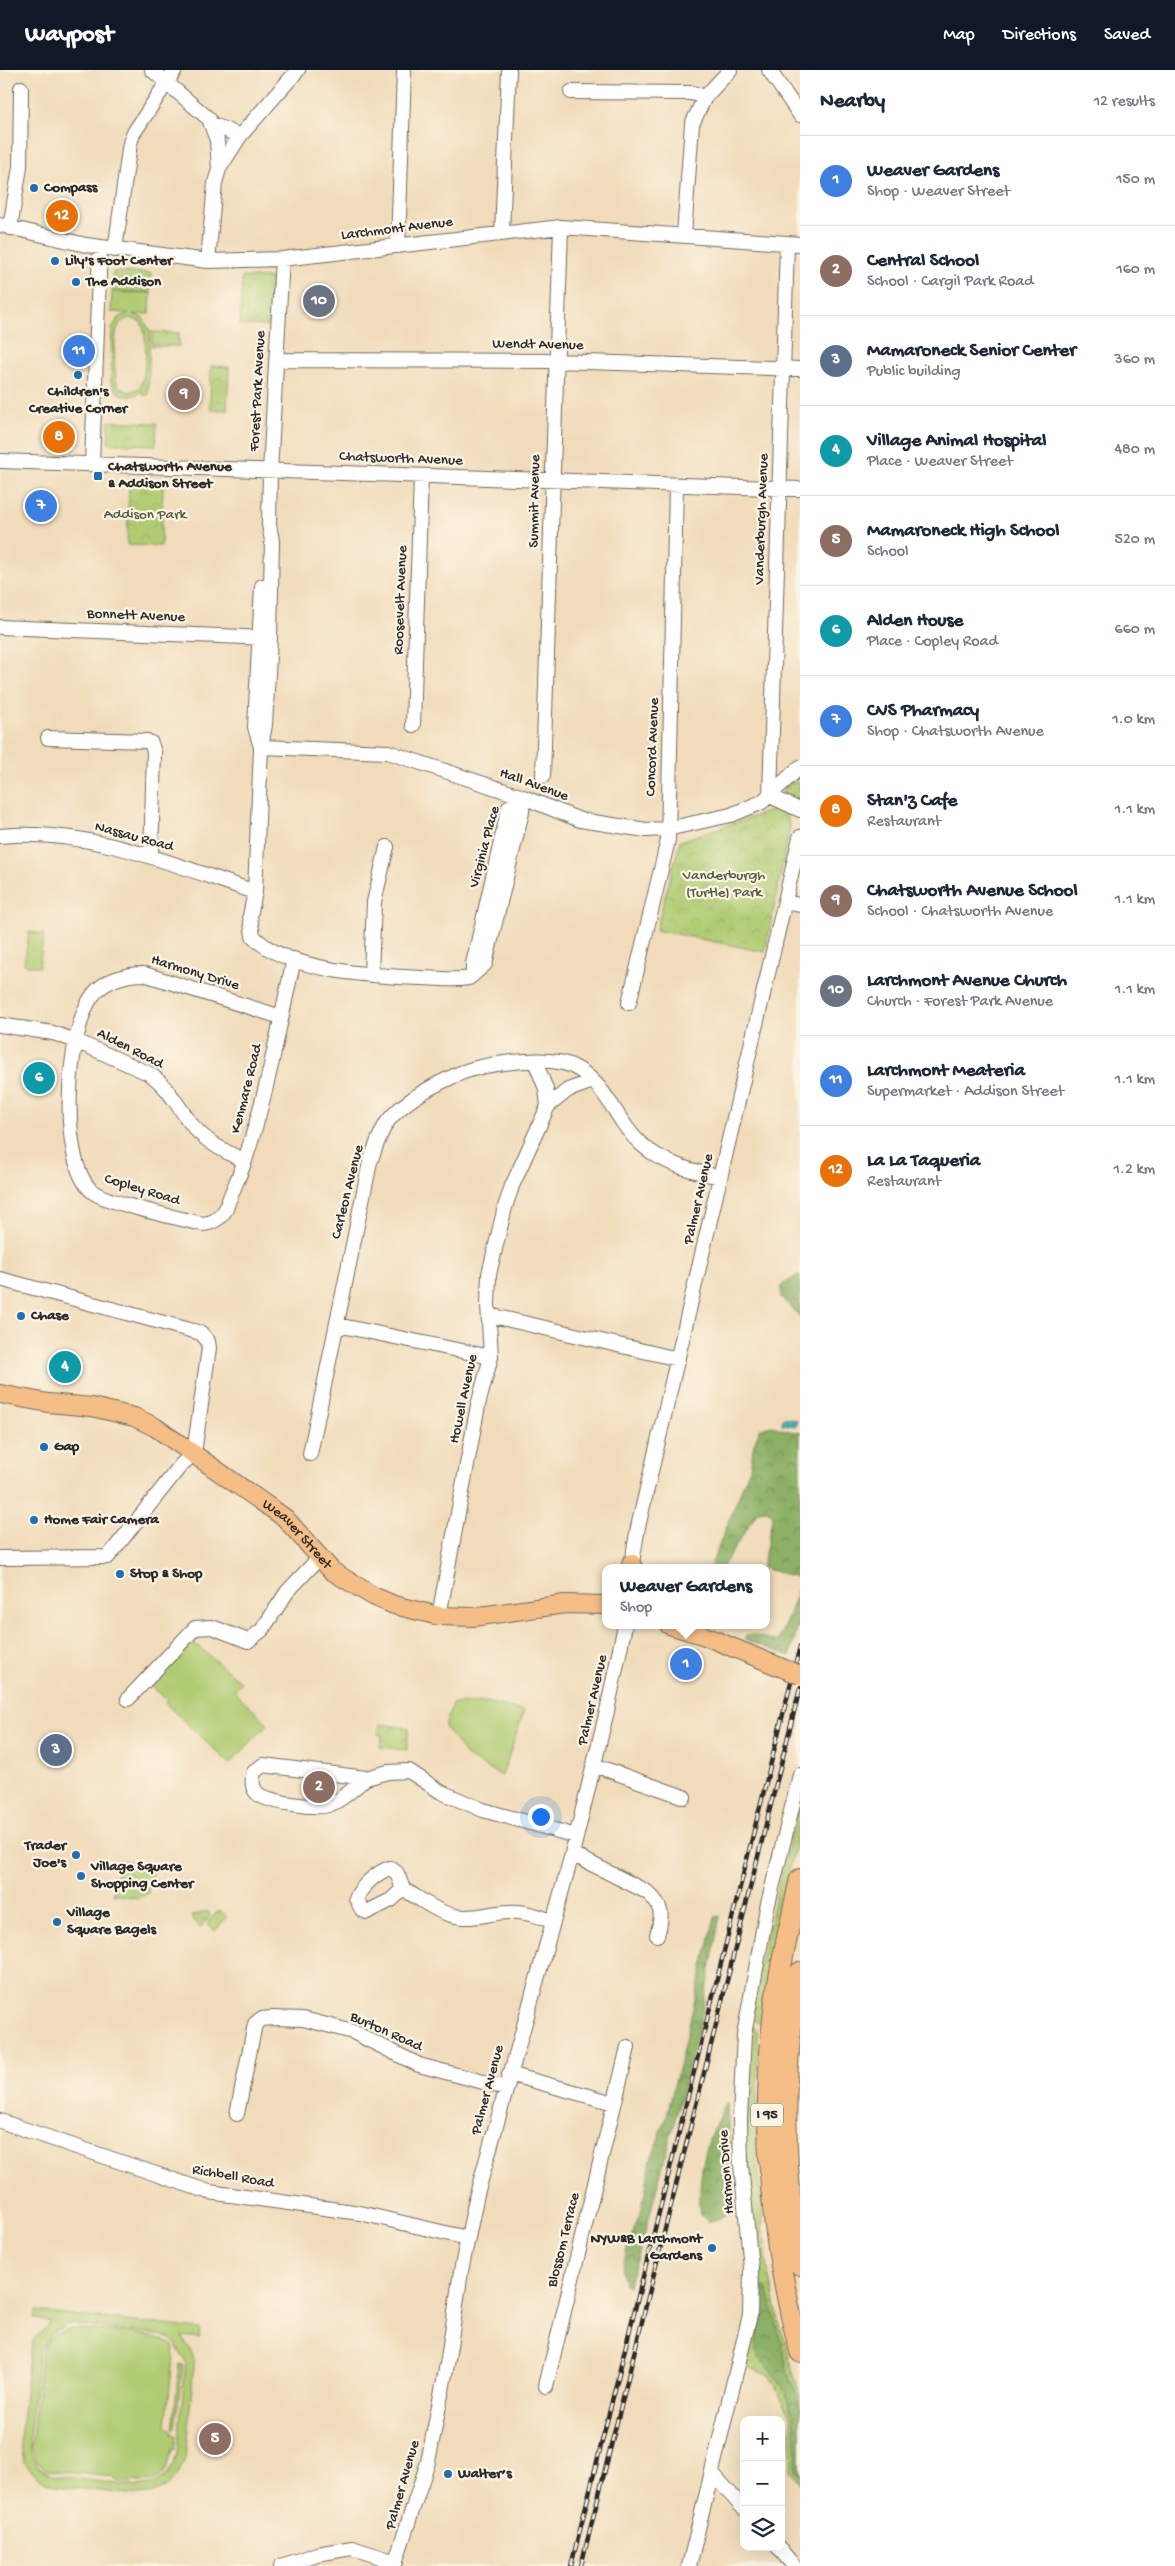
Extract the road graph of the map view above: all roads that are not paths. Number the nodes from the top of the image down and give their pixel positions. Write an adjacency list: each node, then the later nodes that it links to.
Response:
1 (152, 70): 8 (street)
2 (175, 70): 8 (street)
3 (298, 70): 14 (street)
4 (404, 70): 21 (street)
5 (509, 70): 18 (street)
6 (730, 70): 11 (street)
7 (769, 70): 12 (street)
8 (167, 83): 13 (street); 23 (street)
9 (21, 88): 16 (street)
10 (571, 92): 11 (street)
11 (704, 97): 19 (street)
12 (800, 115)
13 (212, 124): 14 (street); 15 (street)
14 (240, 136): 15 (street)
15 (219, 169): 25 (street)
16 (5, 227): 22 (street, Larchmont Avenue)
17 (561, 227): 18 (street, Larchmont Avenue); 19 (street, Larchmont Avenue); 27 (street, Summit Avenue)
18 (502, 232): 21 (street, Larchmont Avenue)
19 (684, 235): 20 (street, Larchmont Avenue)
20 (793, 243): 28 (street, Vanderburgh Avenue)
21 (398, 246): 24 (street, Larchmont Avenue)
22 (100, 248): 23 (street, Larchmont Avenue); 31 (street)
23 (114, 250): 25 (street, Larchmont Avenue)
24 (282, 259): 25 (street, Larchmont Avenue); 26 (street, Forest Park Avenue)
25 (208, 260)
26 (276, 360): 27 (street, Wendt Avenue); 32 (street, Forest Park Avenue)
27 (555, 361): 28 (street, Wendt Avenue); 34 (street, Summit Avenue)
28 (783, 369): 29 (street, Wendt Avenue); 36 (street, Vanderburgh Avenue)
29 (800, 369)
30 (0, 461): 31 (street, Chatsworth Avenue)
31 (92, 464): 32 (street, Chatsworth Avenue)
32 (270, 471): 33 (street, Chatsworth Avenue); 39 (street, Forest Park Avenue)
33 (421, 476): 34 (street, Chatsworth Avenue); 40 (street, Roosevelt Avenue)
34 (551, 481): 35 (street, Chatsworth Avenue); 44 (street, Summit Avenue)
35 (676, 486): 36 (street, Chatsworth Avenue); 50 (street, Concord Avenue)
36 (779, 488): 37 (street, Chatsworth Avenue); 47 (street, Vanderburgh Avenue)
37 (800, 489)
38 (0, 627): 39 (street, Bonnett Avenue)
39 (265, 638): 42 (street, Forest Park Avenue)
40 (413, 724)
41 (48, 738): 54 (street)
42 (261, 747): 48 (street, Hall Avenue); 55 (street, Forest Park Avenue)
43 (800, 767): 46 (street, Hall Avenue)
44 (543, 776)
45 (800, 777): 46 (street)
46 (786, 778): 47 (street, Hall Avenue)
47 (770, 796): 49 (street); 50 (street, Hall Avenue)
48 (523, 798): 50 (street, Hall Avenue); 59 (street, Virginia Place)
49 (800, 810)
50 (666, 829): 60 (street, Concord Avenue)
51 (0, 836): 54 (street, Nassau Road)
52 (800, 837): 56 (street, Palmer Avenue)
53 (387, 847): 59 (street)
54 (151, 857): 55 (street, Nassau Road)
55 (255, 892): 58 (street, Forest Park Avenue)
56 (785, 902): 57 (street); 68 (street, Palmer Avenue)
57 (800, 905)
58 (294, 959): 59 (street); 61 (street, Kenmare Road)
59 (371, 975)
60 (628, 1003)
61 (281, 1017): 63 (street, Harmony Drive); 67 (street, Kenmare Road)
62 (0, 1025): 63 (street, Alden Road)
63 (76, 1040): 67 (street, Alden Road); 69 (street, Copley Road)
64 (535, 1061): 65 (street, Carleon Avenue); 66 (street); 72 (street, Carleon Avenue)
65 (593, 1081): 66 (street, Howell Avenue); 68 (street, Carleon Avenue)
66 (548, 1106): 71 (street, Howell Avenue)
67 (245, 1161): 69 (street, Kenmare Road)
68 (720, 1177): 74 (street, Palmer Avenue)
69 (216, 1220)
70 (0, 1279): 76 (street)
71 (489, 1316): 73 (street, Howell Avenue); 74 (street)
72 (337, 1325): 73 (street); 77 (street, Carleon Avenue)
73 (491, 1357): 82 (street, Howell Avenue)
74 (678, 1359): 80 (street, Palmer Avenue)
75 (0, 1394): 76 (main road, Weaver Street)
76 (194, 1453): 78 (street); 79 (main road, Weaver Street)
77 (310, 1454)
78 (0, 1558)
79 (319, 1558): 82 (main road, Weaver Street); 86 (street)
80 (632, 1564)
81 (602, 1605): 82 (main road, Weaver Street)
82 (439, 1616)
83 (624, 1629): 87 (street, Palmer Avenue)
84 (699, 1631): 85 (main road, bridge)
85 (800, 1675)
86 (128, 1699)
87 (594, 1765): 90 (street); 91 (street, Palmer Avenue)
88 (800, 1775): 107 (street, Harmon Drive)
89 (366, 1778): 89 (street); 91 (street)
90 (684, 1797)
91 (576, 1836): 92 (street, Palmer Avenue)
92 (572, 1854): 95 (street, Palmer Avenue); 96 (street)
93 (800, 1878): 105 (highway, I 95)
94 (403, 1889): 95 (street)
95 (551, 1921): 99 (street, Palmer Avenue)
96 (657, 1935)
97 (800, 1972): 104 (highway, I 95)
98 (628, 2047): 100 (street, Blossom Terrace)
99 (508, 2081): 100 (street); 101 (street, Burton Road); 103 (street, Palmer Avenue)
100 (614, 2103): 106 (street, Blossom Terrace)
101 (237, 2114)
102 (0, 2122): 103 (street, Richbell Road)
103 (467, 2238): 110 (street, Palmer Avenue)
104 (800, 2266)
105 (800, 2352)
106 (546, 2386)
107 (712, 2473): 108 (street); 112 (street, Harmon Drive)
108 (741, 2506)
109 (781, 2551): 113 (street)
110 (395, 2564): 111 (street)
111 (281, 2566)
112 (689, 2566)
113 (794, 2566)

